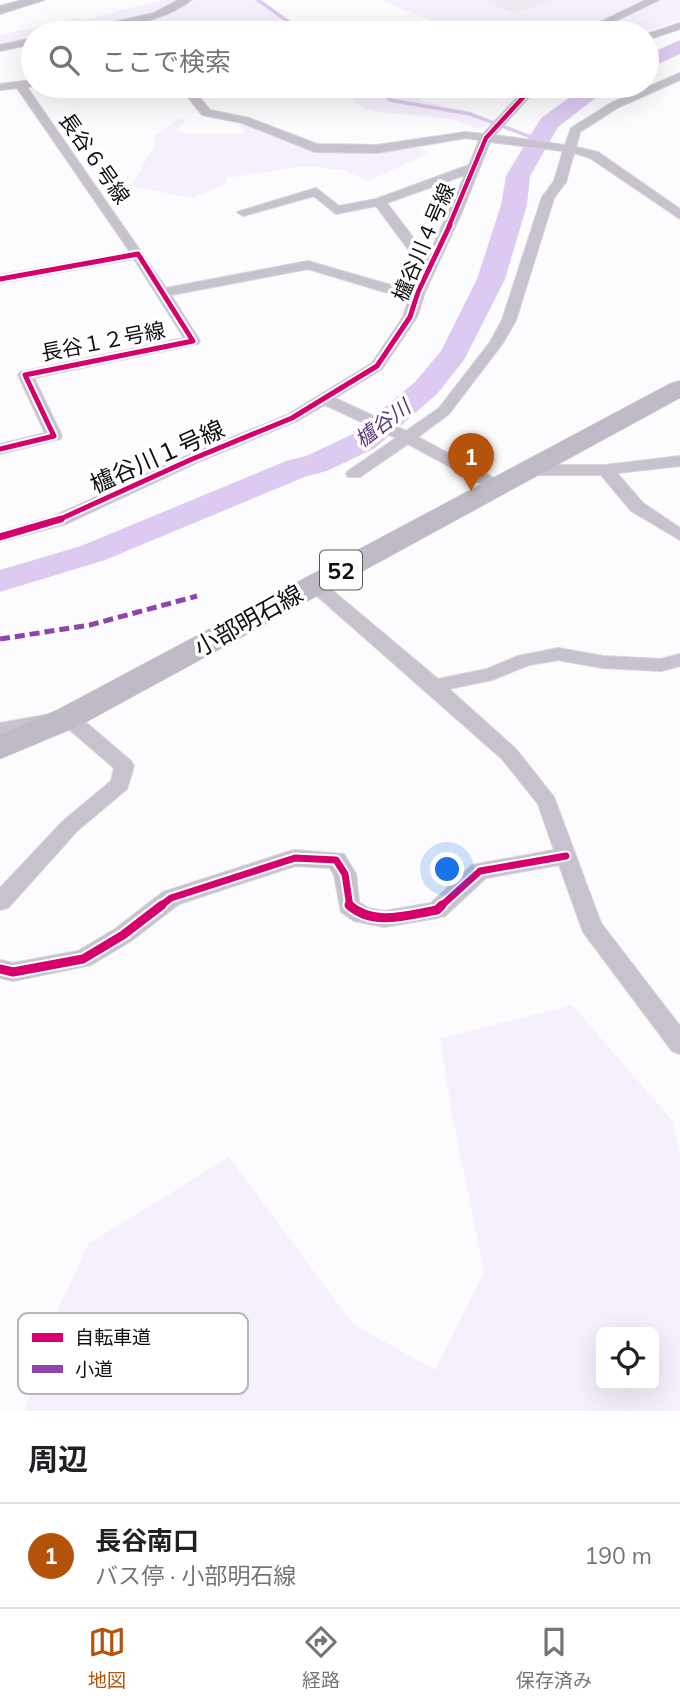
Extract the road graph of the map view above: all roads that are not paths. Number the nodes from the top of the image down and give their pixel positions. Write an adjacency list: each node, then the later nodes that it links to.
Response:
1 (18, 0): 5 (street)
2 (38, 0): 5 (street)
3 (186, 0): 6 (street)
4 (654, 0): 7 (street)
5 (0, 7)
6 (128, 21)
7 (608, 21)
8 (680, 26): 9 (street)
9 (659, 33)
10 (21, 43): 11 (street)
11 (0, 47)
12 (678, 78): 14 (street)
13 (21, 84): 15 (street)
14 (659, 86)
15 (0, 87)
16 (37, 98): 26 (street, 長谷６号線)
17 (194, 98): 20 (street)
18 (519, 98): 20 (street, 櫨谷川４号線)
19 (631, 98): 21 (street)
20 (494, 129): 21 (street); 22 (street, 櫨谷川４号線)
21 (571, 149): 25 (street); 33 (street)
22 (475, 167): 23 (street); 27 (street, 櫨谷川４号線)
23 (379, 202): 24 (street); 27 (street)
24 (243, 212)
25 (680, 215)
26 (138, 254): 28 (street); 30 (street, 長谷１２号線)
27 (429, 268): 29 (street, 櫨谷川４号線)
28 (0, 279)
29 (418, 292): 30 (street); 32 (street, 櫨谷川４号線)
30 (162, 293): 34 (street, 長谷１２号線)
31 (680, 388): 36 (main road, 小部明石線 / 52)
32 (325, 399): 33 (street); 41 (street, 櫨谷川１号線)
33 (407, 437): 38 (street); 39 (street)
34 (0, 449)
35 (680, 461): 37 (street)
36 (526, 470): 37 (street); 39 (main road, 小部明石線 / 52)
37 (605, 470): 40 (street)
38 (355, 474)
39 (497, 486): 42 (main road, 小部明石線 / 52)
40 (680, 536)
41 (0, 537)
42 (314, 584): 44 (street); 45 (main road, 小部明石線 / 52)
43 (680, 660): 44 (street)
44 (434, 685): 48 (street)
45 (68, 718): 46 (street); 47 (main road, 小部明石線 / 52); 49 (street)
46 (0, 730)
47 (0, 748)
48 (566, 856): 50 (street); 51 (street)
49 (0, 902)
50 (0, 969)
51 (680, 1044)

